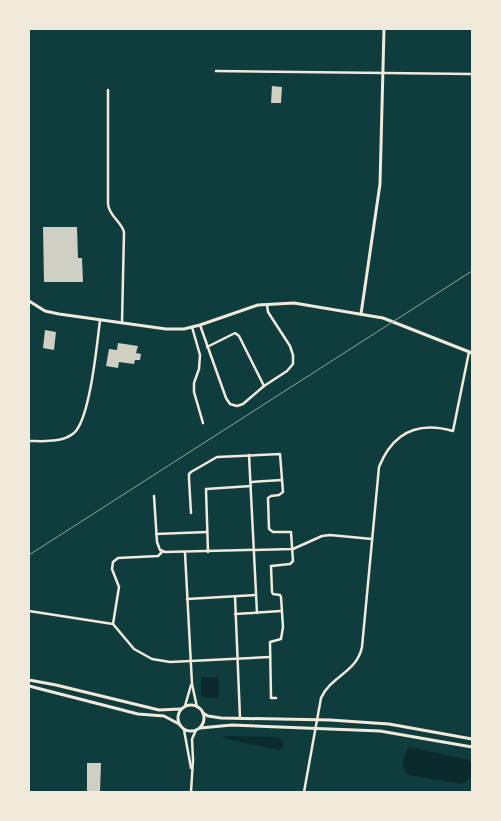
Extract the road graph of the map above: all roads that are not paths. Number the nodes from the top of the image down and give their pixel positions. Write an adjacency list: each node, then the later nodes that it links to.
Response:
1 (384, 29): 3 (main road)
2 (216, 70): 3 (street)
3 (383, 73): 4 (street); 8 (main road)
4 (472, 74)
5 (108, 90): 10 (street)
6 (29, 301): 9 (main road)
7 (267, 304): 8 (main road); 11 (main road); 15 (street)
8 (361, 314): 14 (main road)
9 (100, 320): 10 (main road); 17 (street)
10 (122, 324): 12 (main road)
11 (200, 325): 12 (main road); 13 (street)
12 (192, 327): 16 (street)
13 (207, 346): 15 (street); 15 (street)
14 (471, 353): 25 (street)
15 (264, 386)
16 (203, 423)
17 (29, 441)
18 (249, 455): 19 (street); 20 (street); 22 (street)
19 (282, 480): 20 (street); 26 (street)
20 (250, 484): 23 (street); 27 (street)
21 (154, 496): 24 (street)
22 (191, 513)
23 (207, 532): 24 (street); 29 (street)
24 (156, 534): 28 (street)
25 (372, 538): 26 (street); 50 (street)
26 (292, 549): 27 (street); 35 (street)
27 (254, 550): 29 (street); 31 (street)
28 (163, 551): 30 (street); 38 (street)
29 (208, 552): 30 (street)
30 (185, 553): 33 (street)
31 (256, 595): 32 (street); 36 (street)
32 (235, 596): 33 (street); 37 (street)
33 (187, 599): 41 (street)
34 (29, 611): 38 (street)
35 (282, 611): 36 (street); 39 (street)
36 (257, 612): 37 (street)
37 (236, 614): 40 (street)
38 (113, 624): 41 (street)
39 (270, 658): 40 (street); 45 (street)
40 (237, 659): 41 (street); 49 (street)
41 (190, 661): 43 (street)
42 (29, 680): 47 (main road)
43 (192, 684): 46 (street); 47 (street)
44 (29, 686): 51 (main road)
45 (276, 698)
46 (197, 706): 47 (main road); 48 (main road)
47 (183, 708): 51 (main road)
48 (203, 713): 49 (main road); 52 (main road)
49 (240, 718): 50 (main road)
50 (317, 720): 53 (street); 56 (main road)
51 (179, 724): 54 (main road)
52 (200, 728): 53 (main road); 55 (main road)
53 (315, 728): 57 (main road); 60 (street)
54 (184, 730): 55 (main road); 58 (street)
55 (196, 730): 58 (street)
56 (472, 739)
57 (472, 747)
58 (191, 769): 59 (street)
59 (191, 792)
60 (304, 792)

